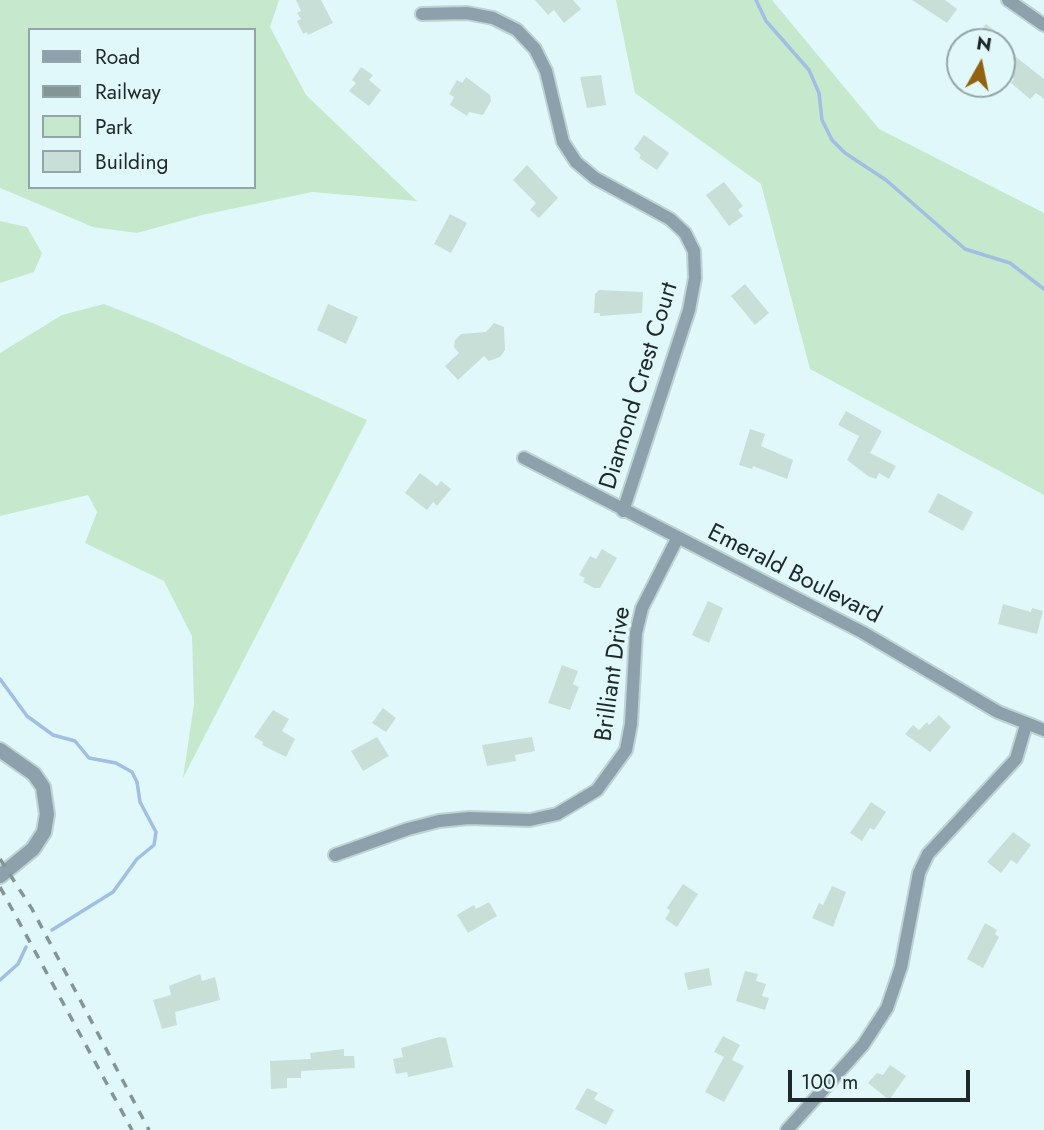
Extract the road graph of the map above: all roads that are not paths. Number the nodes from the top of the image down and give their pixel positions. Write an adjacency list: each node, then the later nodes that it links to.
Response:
1 (1008, 0): 3 (street)
2 (422, 14): 5 (street, Diamond Crest Court)
3 (1044, 25)
4 (524, 458): 5 (street, Emerald Boulevard)
5 (623, 511): 6 (street, Emerald Boulevard)
6 (677, 539): 7 (street, Emerald Boulevard); 10 (street, Brilliant Drive)
7 (1026, 725): 8 (street, Emerald Boulevard); 12 (street)
8 (1044, 730)
9 (0, 750): 11 (street)
10 (335, 855)
11 (0, 876)
12 (787, 1130)

